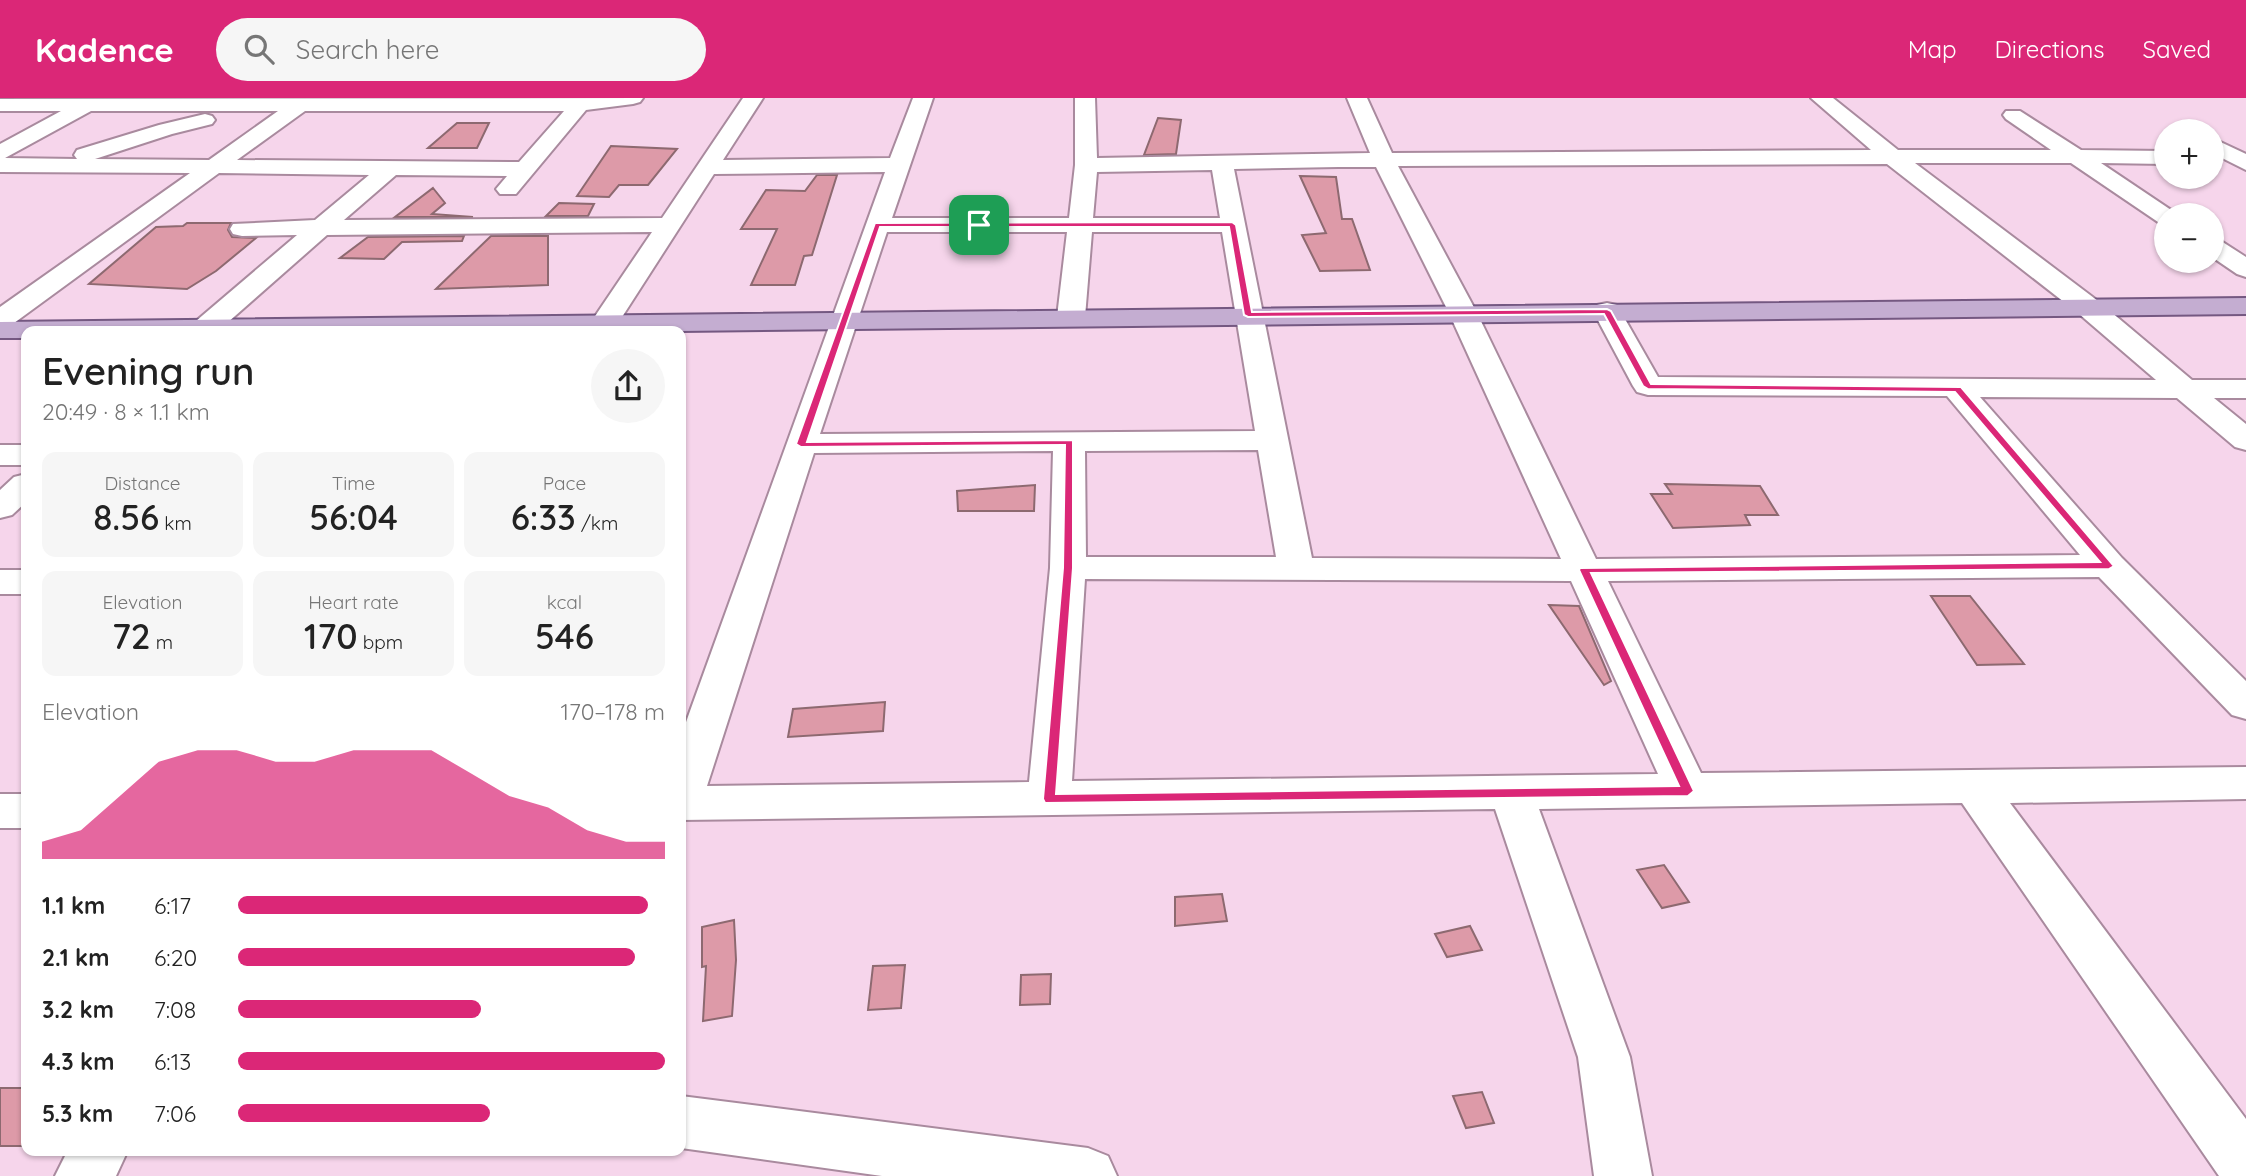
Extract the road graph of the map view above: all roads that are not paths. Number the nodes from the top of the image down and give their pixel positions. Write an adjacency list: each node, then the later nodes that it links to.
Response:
1 (10, 98): 9 (street)
2 (633, 98): 10 (street)
3 (753, 98): 26 (street)
4 (923, 98): 21 (street)
5 (1085, 98): 22 (street)
6 (1357, 98): 20 (street)
7 (1821, 98): 15 (street)
8 (291, 102): 10 (street); 11 (street); 24 (street); 25 (street)
9 (0, 104): 11 (street)
10 (580, 105): 28 (street)
11 (86, 106): 14 (street)
12 (2014, 115): 16 (street)
13 (2224, 150): 19 (street)
14 (0, 153)
15 (1891, 156): 16 (street); 20 (street); 41 (street)
16 (2075, 157): 17 (street); 30 (street)
17 (2154, 157)
18 (2224, 158): 19 (street)
19 (2243, 159)
20 (1384, 160): 23 (street); 43 (street)
21 (899, 165): 26 (street); 33 (street)
22 (1086, 165): 23 (street); 34 (street)
23 (1222, 165): 35 (street)
24 (41, 166): 25 (street); 29 (street)
25 (213, 167): 27 (street); 47 (street)
26 (708, 167): 32 (street)
27 (388, 169): 28 (street); 37 (street)
28 (525, 169): 31 (street)
29 (1, 178)
30 (2154, 209)
31 (478, 225): 32 (street); 37 (street)
32 (668, 225): 49 (street)
33 (877, 225): 34 (street); 46 (street)
34 (1080, 225): 35 (street); 45 (street)
35 (1232, 225): 44 (street)
36 (242, 229): 37 (street)
37 (319, 229): 48 (street)
38 (2224, 254): 39 (street)
39 (2246, 269)
40 (2246, 306): 41 (main road)
41 (2088, 307): 42 (main road); 53 (street)
42 (1607, 311): 43 (main road); 52 (street)
43 (1463, 313): 44 (main road); 66 (street)
44 (1248, 315): 45 (main road); 55 (street)
45 (1071, 317): 46 (main road)
46 (844, 319): 49 (main road); 58 (street)
47 (0, 320)
48 (207, 326)
49 (601, 326)
50 (0, 330): 51 (main road)
51 (21, 330)
52 (1957, 389): 53 (street); 63 (street)
53 (2185, 389): 54 (street); 56 (street)
54 (2246, 389)
55 (1272, 440): 57 (street); 65 (street)
56 (2246, 440)
57 (1069, 442): 58 (street); 64 (street)
58 (801, 444): 70 (street)
59 (0, 455): 60 (street)
60 (21, 455)
61 (21, 489): 62 (street)
62 (0, 508)
63 (2109, 566): 66 (street); 69 (street)
64 (1068, 568): 65 (street); 75 (street)
65 (1296, 568): 66 (street)
66 (1584, 570): 73 (street)
67 (0, 582): 68 (street)
68 (21, 583)
69 (2246, 705)
70 (686, 782)
71 (2246, 783): 72 (street)
72 (1974, 787): 73 (street); 81 (street)
73 (1688, 791): 74 (street)
74 (1511, 793): 75 (street); 84 (street)
75 (1049, 799): 76 (street)
76 (686, 803)
77 (0, 811): 78 (street)
78 (21, 811)
79 (686, 1123): 83 (street)
80 (96, 1156): 82 (street)
81 (2246, 1166)
82 (83, 1176)
83 (1088, 1176)
84 (1623, 1176)

